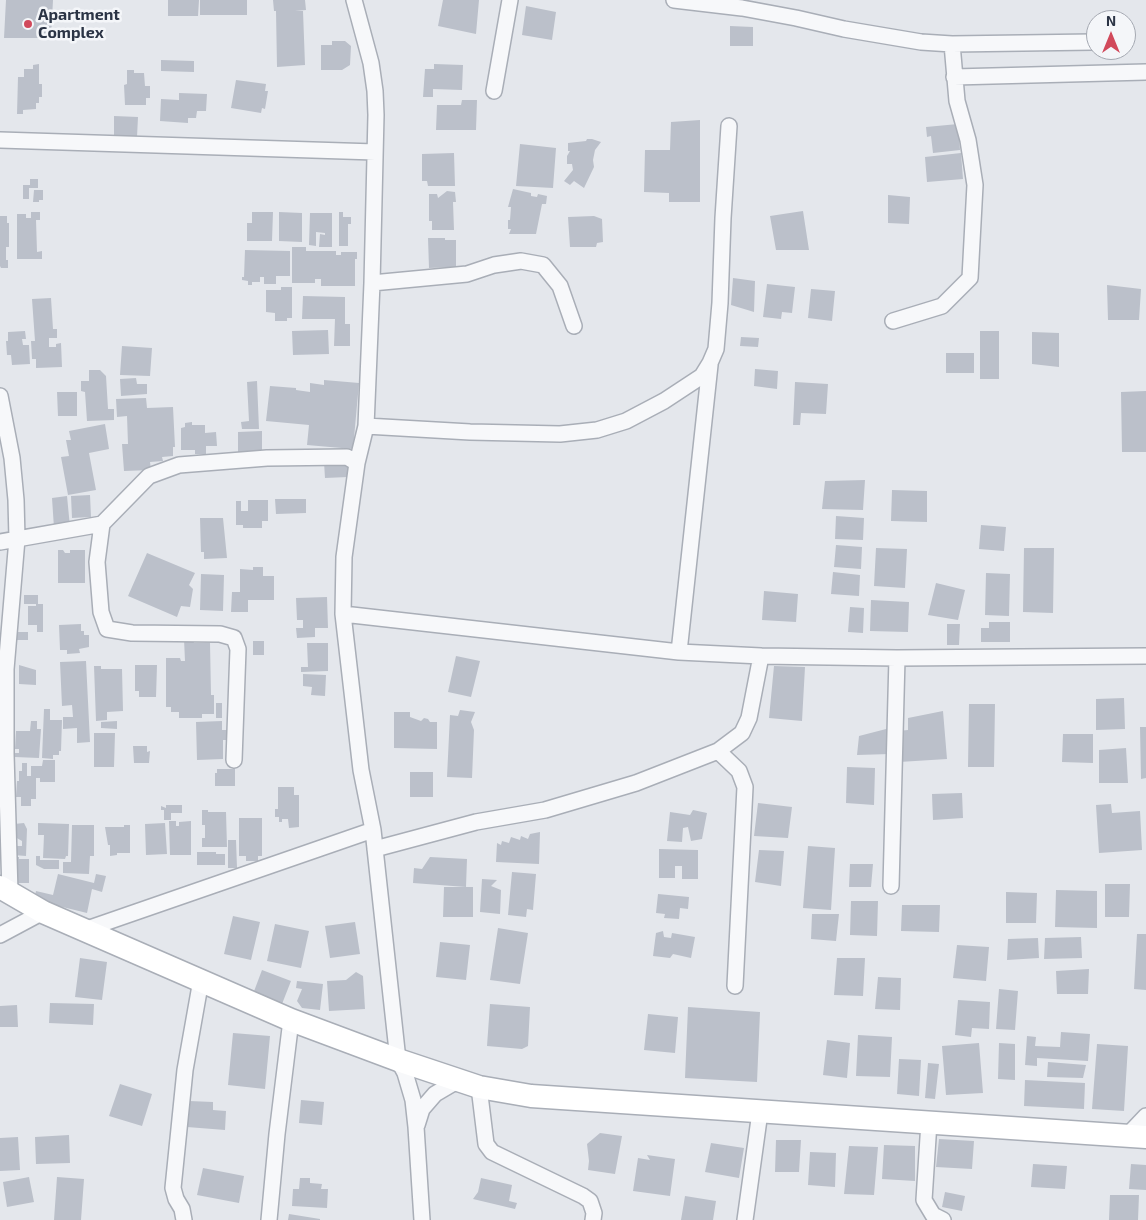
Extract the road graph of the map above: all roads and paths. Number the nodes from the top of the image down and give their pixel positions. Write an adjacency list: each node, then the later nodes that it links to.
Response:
1 (354, 0): 11 (street)
2 (510, 0): 8 (street)
3 (674, 0): 5 (street)
4 (1086, 42): 5 (street)
5 (952, 44): 7 (street)
6 (1146, 72): 7 (street)
7 (954, 77): 13 (street)
8 (494, 92)
9 (729, 126): 15 (street)
10 (0, 140): 11 (street)
11 (375, 152): 12 (street)
12 (372, 283): 14 (street); 17 (street)
13 (893, 321)
14 (574, 326)
15 (710, 364): 17 (street); 23 (street)
16 (0, 396): 20 (street)
17 (366, 426): 18 (street)
18 (357, 463): 19 (street); 22 (street)
19 (102, 524): 20 (street); 28 (street)
20 (17, 539): 21 (street); 32 (street)
21 (0, 542)
22 (343, 614): 23 (street); 29 (street)
23 (679, 652): 24 (street)
24 (761, 656): 26 (street); 27 (street)
25 (1146, 656): 26 (street)
26 (897, 658): 31 (street)
27 (718, 751): 30 (street); 37 (street)
28 (234, 760)
29 (373, 830): 30 (street); 34 (street)
30 (375, 849): 39 (street)
31 (891, 886)
32 (5, 890): 33 (street)
33 (44, 912): 34 (street); 35 (street)
34 (84, 930): 36 (street)
35 (0, 935)
36 (201, 980): 38 (street); 46 (street)
37 (735, 986)
38 (291, 1020): 39 (street); 47 (street)
39 (398, 1060): 40 (street); 44 (street)
40 (470, 1085): 41 (street); 44 (street); 49 (street)
41 (760, 1112): 43 (street); 50 (street)
42 (1146, 1116): 45 (street)
43 (929, 1122): 45 (street); 51 (street)
44 (416, 1126): 48 (street)
45 (1137, 1137)
46 (184, 1220)
47 (269, 1220)
48 (422, 1220)
49 (592, 1220)
50 (745, 1220)
51 (944, 1220)

